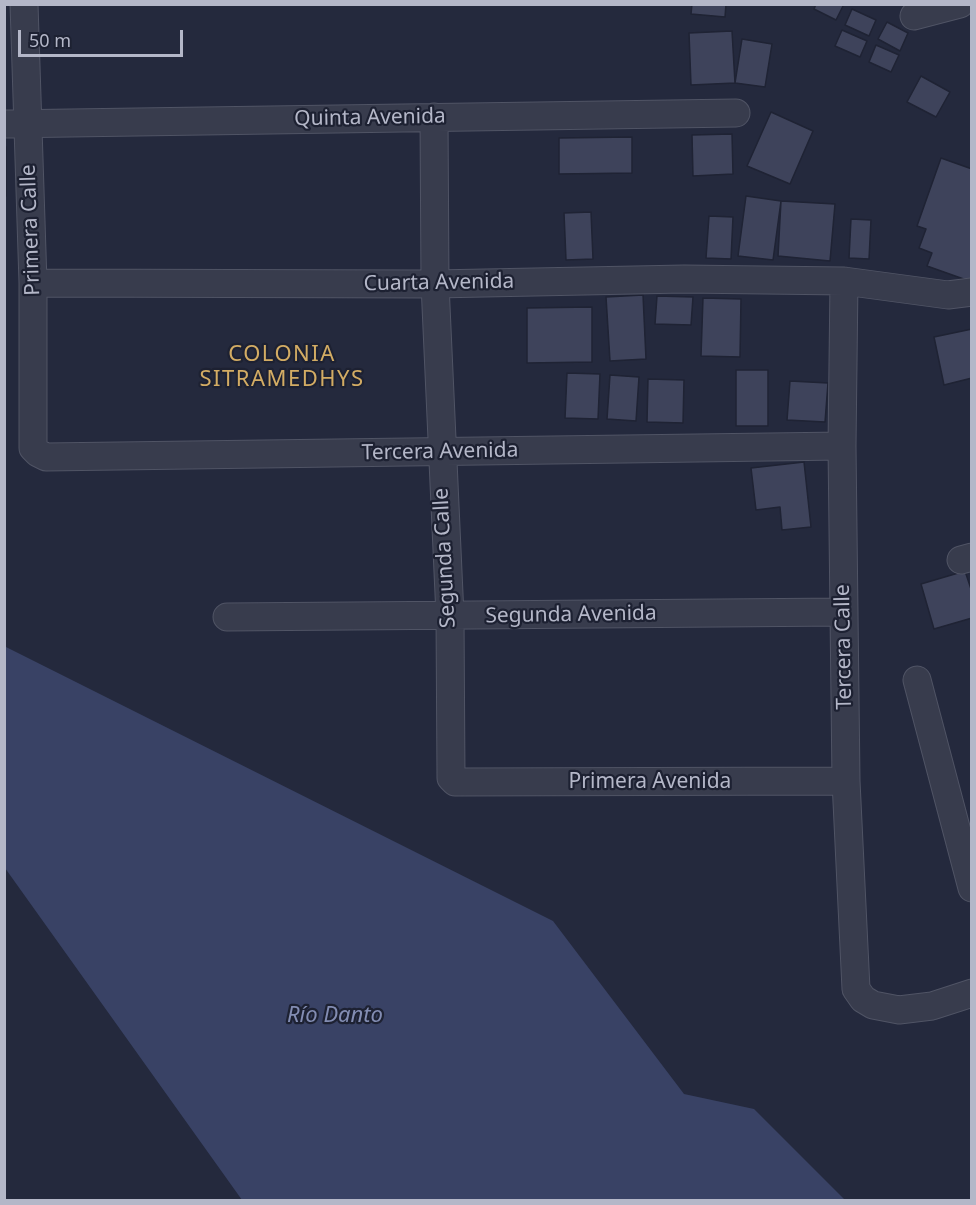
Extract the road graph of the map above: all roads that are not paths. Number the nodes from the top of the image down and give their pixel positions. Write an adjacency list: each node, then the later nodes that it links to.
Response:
1 (24, 4): 6 (street, Primera Calle)
2 (960, 4): 3 (street)
3 (914, 16)
4 (736, 113): 5 (street, Quinta Avenida)
5 (434, 117): 6 (street, Quinta Avenida); 9 (street, Segunda Calle)
6 (16, 124): 8 (street, Primera Calle)
7 (844, 280): 9 (street, Cuarta Avenida); 10 (street, Cuarta Avenida); 11 (street, Tercera Calle)
8 (33, 283): 9 (street, Cuarta Avenida); 12 (street, Primera Calle)
9 (435, 284): 13 (street, Segunda Calle)
10 (972, 292)
11 (842, 446): 13 (street, Tercera Avenida); 14 (street, Tercera Calle)
12 (38, 453): 13 (street, Tercera Avenida)
13 (440, 453): 15 (street, Segunda Calle)
14 (843, 612): 15 (street, Segunda Avenida); 18 (street, Tercera Calle)
15 (450, 616): 16 (street, Segunda Avenida); 19 (street, Segunda Calle)
16 (227, 617)
17 (917, 680): 20 (street)
18 (846, 781): 19 (street, Primera Avenida); 21 (street, Tercera Calle)
19 (455, 782)
20 (972, 888)
21 (972, 993)

